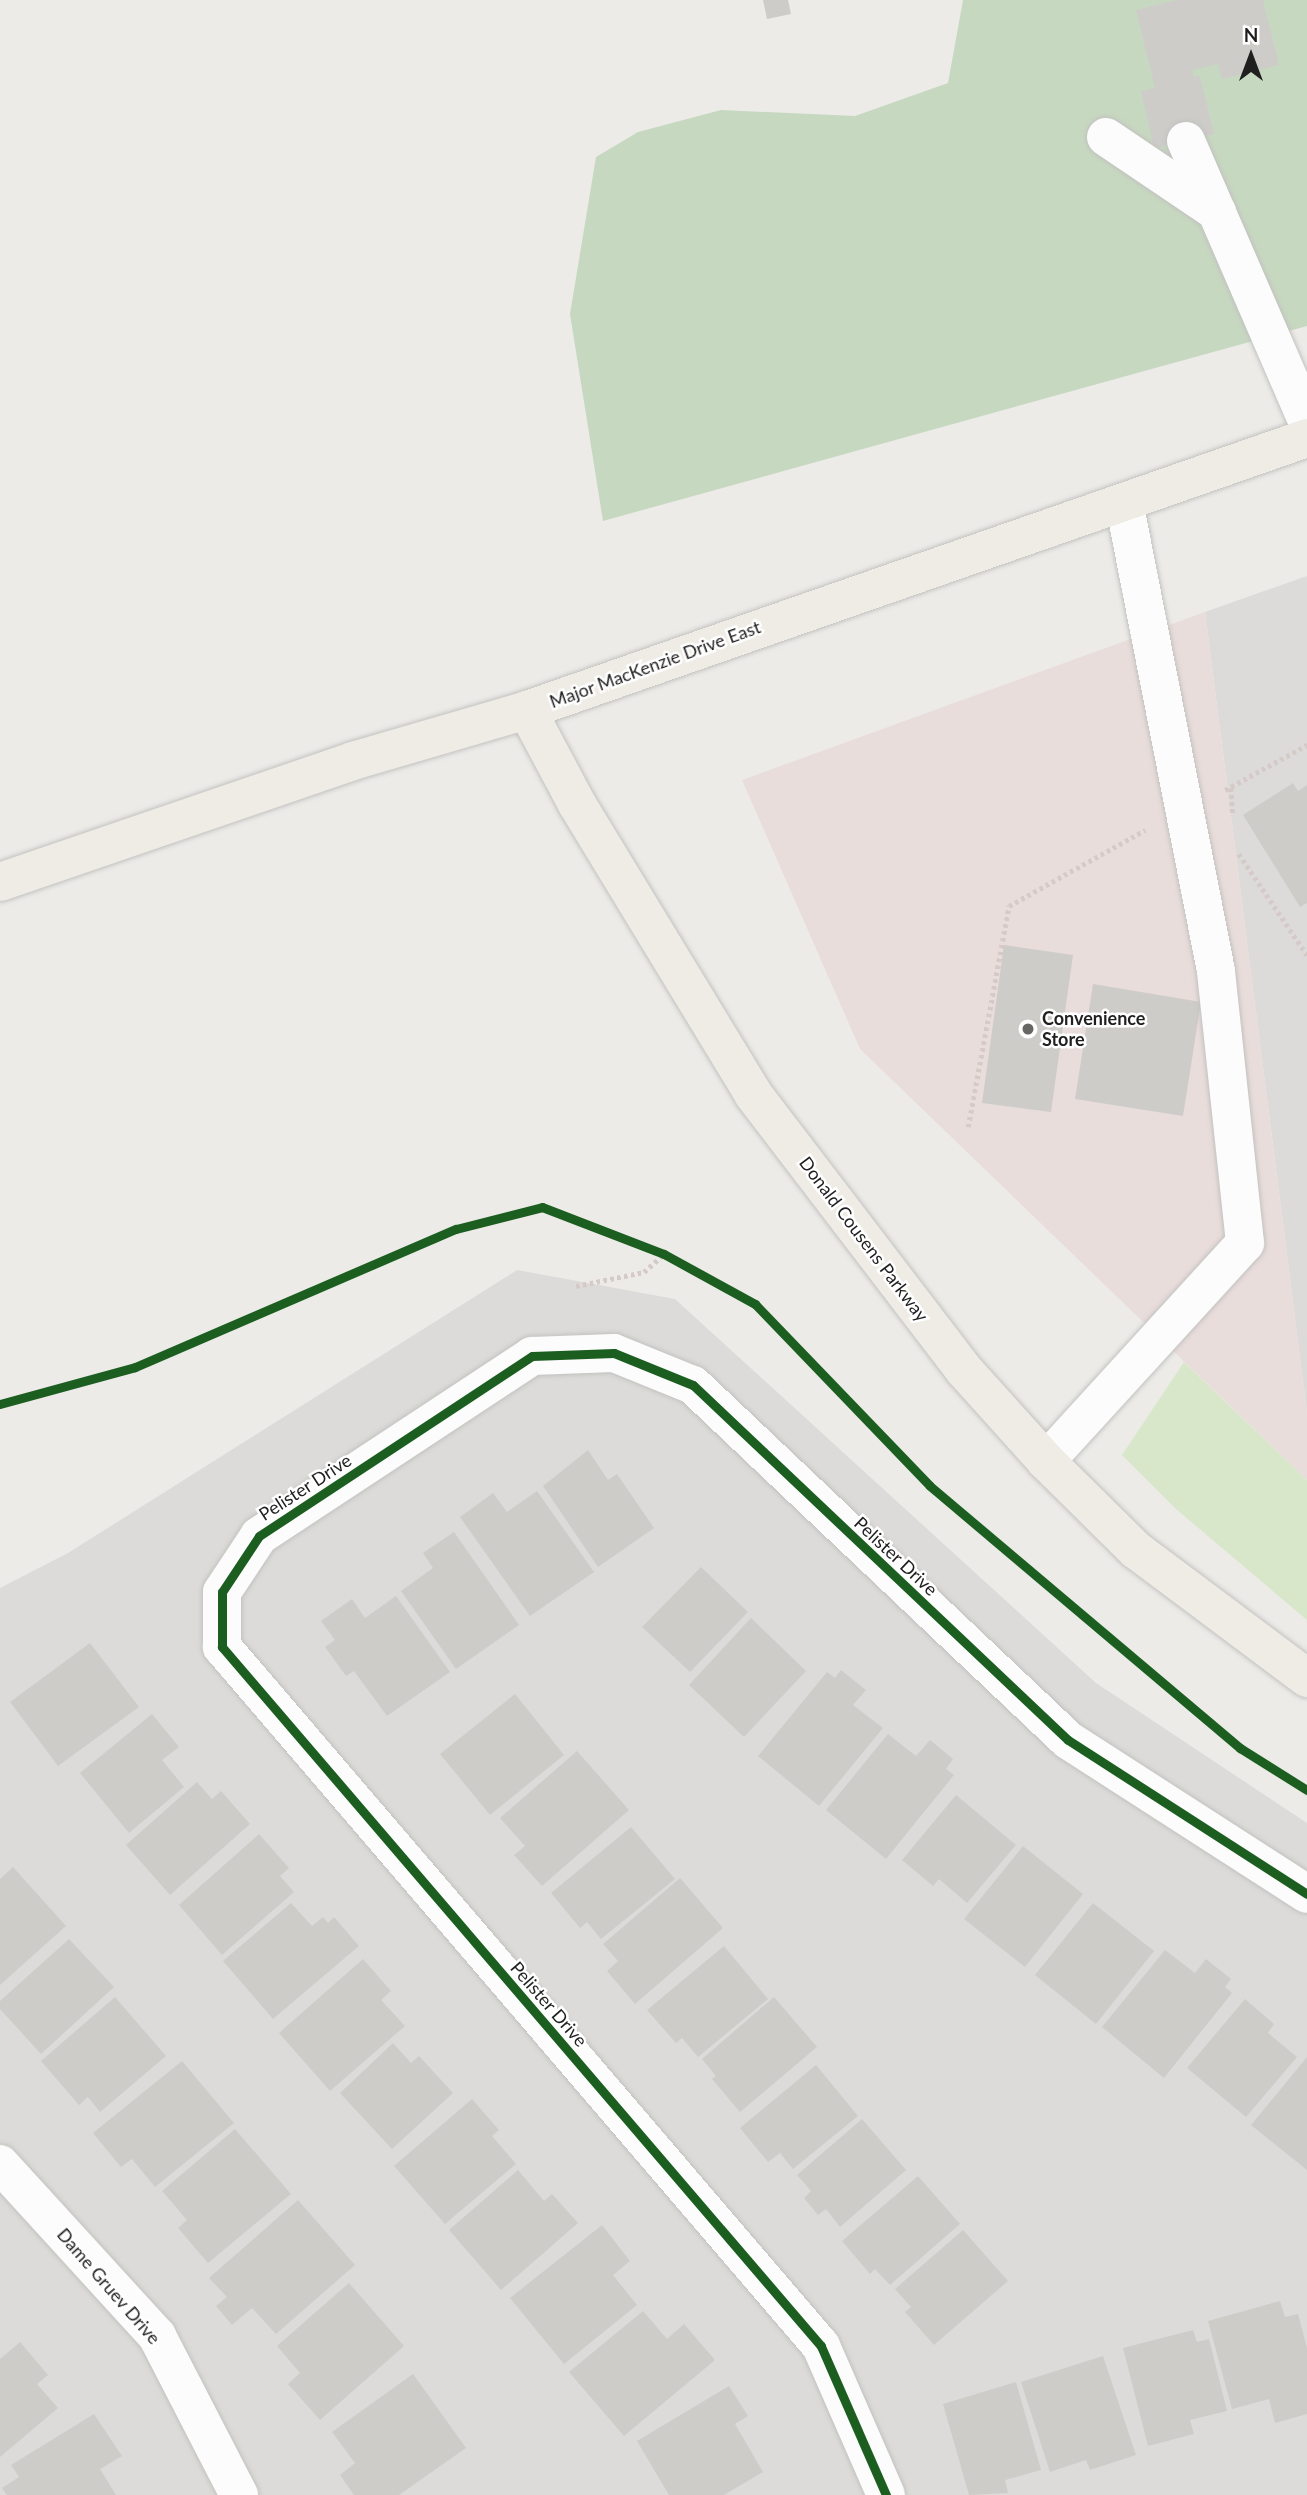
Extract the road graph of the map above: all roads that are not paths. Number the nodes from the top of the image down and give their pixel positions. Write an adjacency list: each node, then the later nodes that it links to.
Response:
1 (1106, 138): 3 (street)
2 (1186, 141): 3 (street)
3 (1217, 212): 4 (street)
4 (1307, 421)
5 (1307, 438): 6 (main road, Major MacKenzie Drive East)
6 (1124, 503): 7 (main road, Major MacKenzie Drive East); 9 (street)
7 (527, 710): 8 (main road, Major MacKenzie Drive East); 9 (main road, Donald Cousens Parkway)
8 (0, 882)
9 (1046, 1461): 10 (main road, Donald Cousens Parkway)
10 (1307, 1678)
11 (1307, 1894): 14 (street, Pelister Drive)
12 (0, 2164): 13 (street, Dame Gruev Drive)
13 (239, 2495)
14 (886, 2495)

